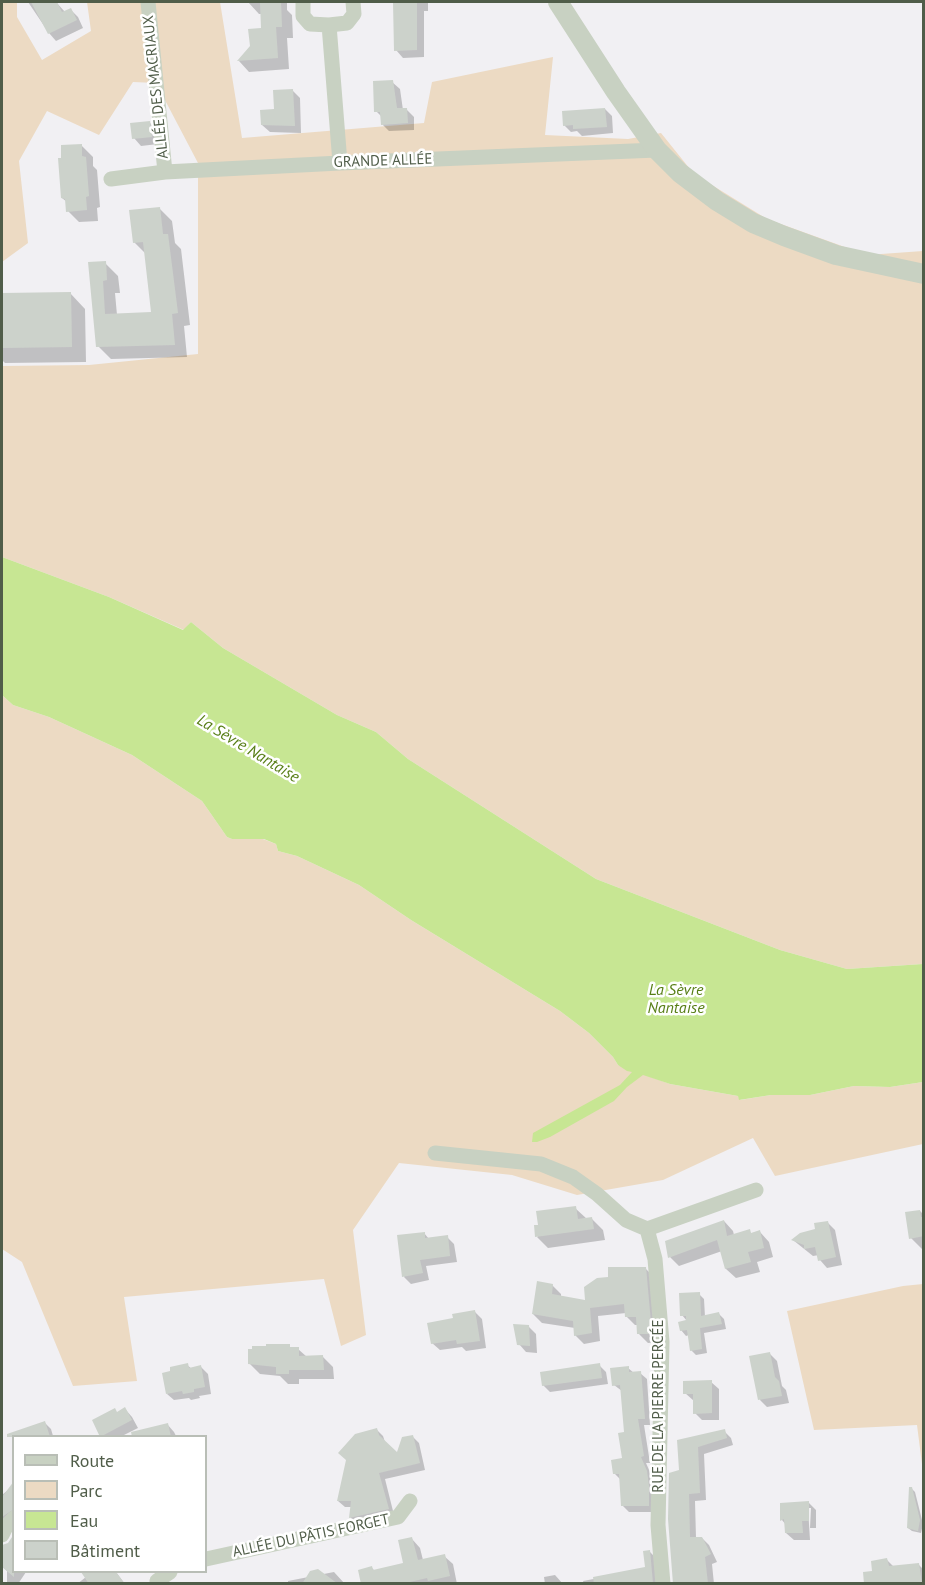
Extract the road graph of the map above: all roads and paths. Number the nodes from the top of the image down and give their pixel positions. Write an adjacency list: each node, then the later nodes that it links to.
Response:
1 (147, 2): 8 (street, ALLÉE DES MACRIAUX)
2 (303, 2): 5 (street)
3 (353, 2): 5 (street)
4 (558, 2): 6 (street)
5 (329, 25): 7 (street)
6 (657, 150): 7 (street, GRANDE ALLÉE); 10 (street)
7 (340, 163): 8 (street, GRANDE ALLÉE)
8 (165, 172): 9 (street, GRANDE ALLÉE)
9 (111, 179)
10 (924, 274)
11 (435, 1153): 13 (street)
12 (756, 1190): 13 (street)
13 (647, 1229): 18 (street, RUE DE LA PIERRE PERCÉE)
14 (410, 1501): 17 (street, ALLÉE DU PÂTIS FORGET)
15 (12, 1521): 16 (street)
16 (2, 1535)
17 (207, 1559)
18 (663, 1584)

